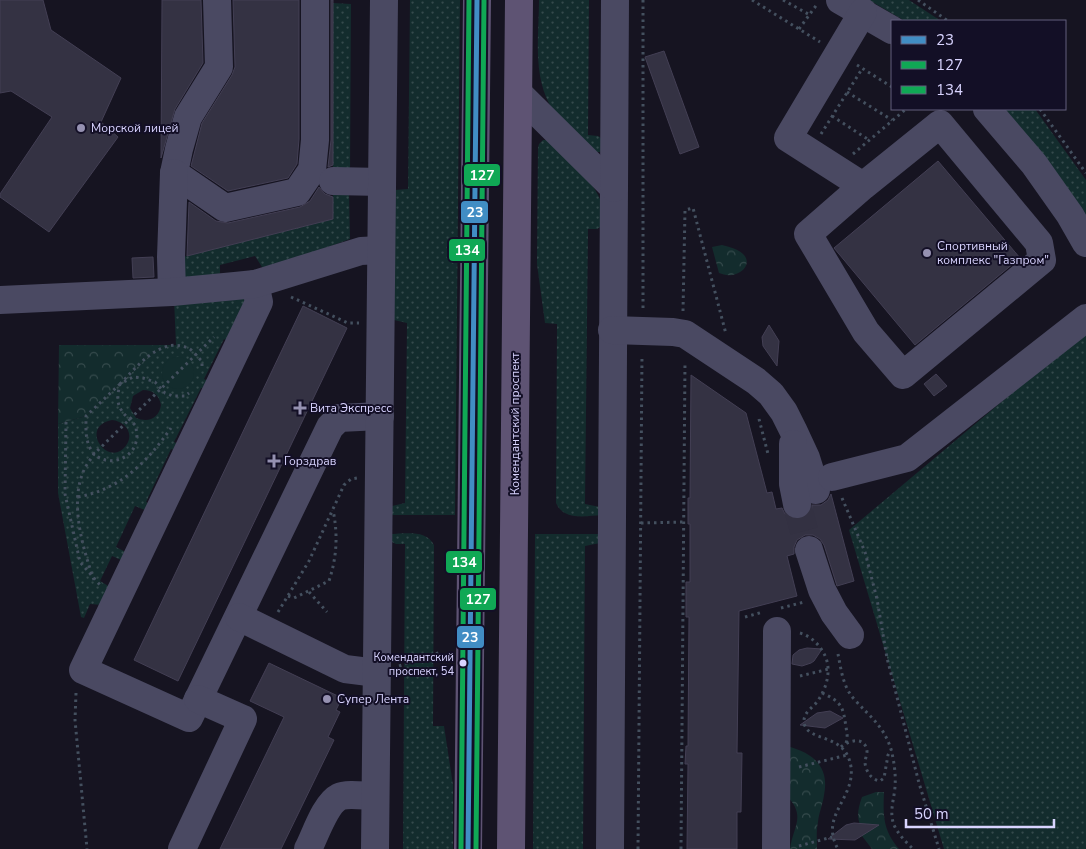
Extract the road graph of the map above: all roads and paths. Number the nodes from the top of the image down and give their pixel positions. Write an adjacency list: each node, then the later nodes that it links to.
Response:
1 (217, 0): 29 (street)
2 (315, 0): 29 (street)
3 (384, 0): 32 (street)
4 (477, 0): 99 (main road)
5 (519, 0): 20 (main road, Комендантский проспект)
6 (615, 0): 34 (street)
7 (643, 0): 44 (path)
8 (752, 0): 14 (path)
9 (783, 0): 12 (path)
10 (918, 0): 13 (path)
11 (844, 4): 12 (path); 15 (street); 16 (street)
12 (810, 15): 14 (path)
13 (947, 20)
14 (800, 29): 16 (path)
15 (891, 29)
16 (839, 54): 17 (path); 33 (street)
17 (862, 69): 18 (path); 19 (path)
18 (891, 86)
19 (847, 92): 24 (path); 25 (path)
20 (519, 94): 34 (street); 100 (main road, Комендантский проспект)
21 (905, 110): 25 (path)
22 (988, 110): 35 (street)
23 (1041, 110): 30 (path)
24 (832, 116): 26 (path); 27 (path)
25 (892, 120): 27 (path)
26 (817, 139)
27 (869, 140): 28 (path)
28 (847, 160)
29 (174, 173): 38 (street)
30 (1086, 173)
31 (333, 181): 32 (street)
32 (382, 182): 36 (street)
33 (863, 186): 33 (street)
34 (614, 188): 43 (street)
35 (1086, 244)
36 (380, 250): 37 (street); 56 (street)
37 (255, 284): 38 (street); 80 (street)
38 (172, 292): 40 (street)
39 (286, 294): 42 (path)
40 (0, 300)
41 (1086, 318): 63 (street)
42 (360, 323)
43 (612, 330): 44 (street); 101 (street)
44 (642, 331): 45 (street); 67 (path)
45 (685, 334): 46 (path); 63 (street)
46 (727, 334)
47 (196, 356): 49 (path); 50 (path); 51 (path)
48 (693, 362): 66 (path)
49 (202, 369)
50 (120, 384): 51 (path); 57 (path); 60 (path)
51 (162, 390): 53 (path); 57 (path)
52 (191, 392): 53 (path)
53 (185, 396): 54 (path)
54 (182, 404)
55 (757, 412): 61 (path)
56 (380, 416): 74 (street); 81 (street)
57 (130, 420): 60 (path); 60 (path)
58 (66, 422): 69 (path)
59 (173, 426): 64 (path)
60 (94, 454): 64 (path)
61 (770, 460)
62 (357, 478): 65 (path)
63 (815, 490): 106 (path)
64 (78, 497): 70 (path)
65 (333, 509): 71 (path); 72 (path)
66 (684, 522): 67 (path); 103 (path)
67 (641, 523): 102 (path)
68 (809, 550): 77 (street)
69 (80, 562)
70 (94, 580)
71 (309, 592): 72 (path); 73 (path)
72 (288, 596): 76 (path)
73 (327, 612)
74 (239, 617): 76 (street); 84 (street)
75 (777, 631): 79 (path); 82 (street)
76 (269, 632): 81 (street)
77 (843, 641): 89 (path)
78 (441, 652): 81 (path)
79 (829, 669): 82 (path); 83 (path)
80 (83, 670): 84 (street); 95 (path)
81 (377, 674): 92 (street)
82 (777, 682): 91 (street)
83 (822, 693): 85 (path); 88 (path)
84 (198, 699): 96 (street)
85 (848, 736): 86 (path); 87 (path)
86 (853, 741): 87 (path); 89 (path)
87 (846, 743): 88 (path)
88 (841, 747): 90 (path)
89 (891, 750): 105 (path)
90 (847, 755): 91 (path); 93 (path)
91 (776, 773): 94 (street)
92 (375, 796): 97 (street); 98 (street)
93 (832, 837): 94 (path); 104 (path)
94 (785, 848)
95 (87, 849)
96 (182, 849)
97 (308, 849)
98 (375, 849)
99 (468, 849)
100 (511, 849)
101 (610, 849)
102 (638, 849)
103 (681, 849)
104 (838, 849)
105 (913, 849)
106 (938, 849)

